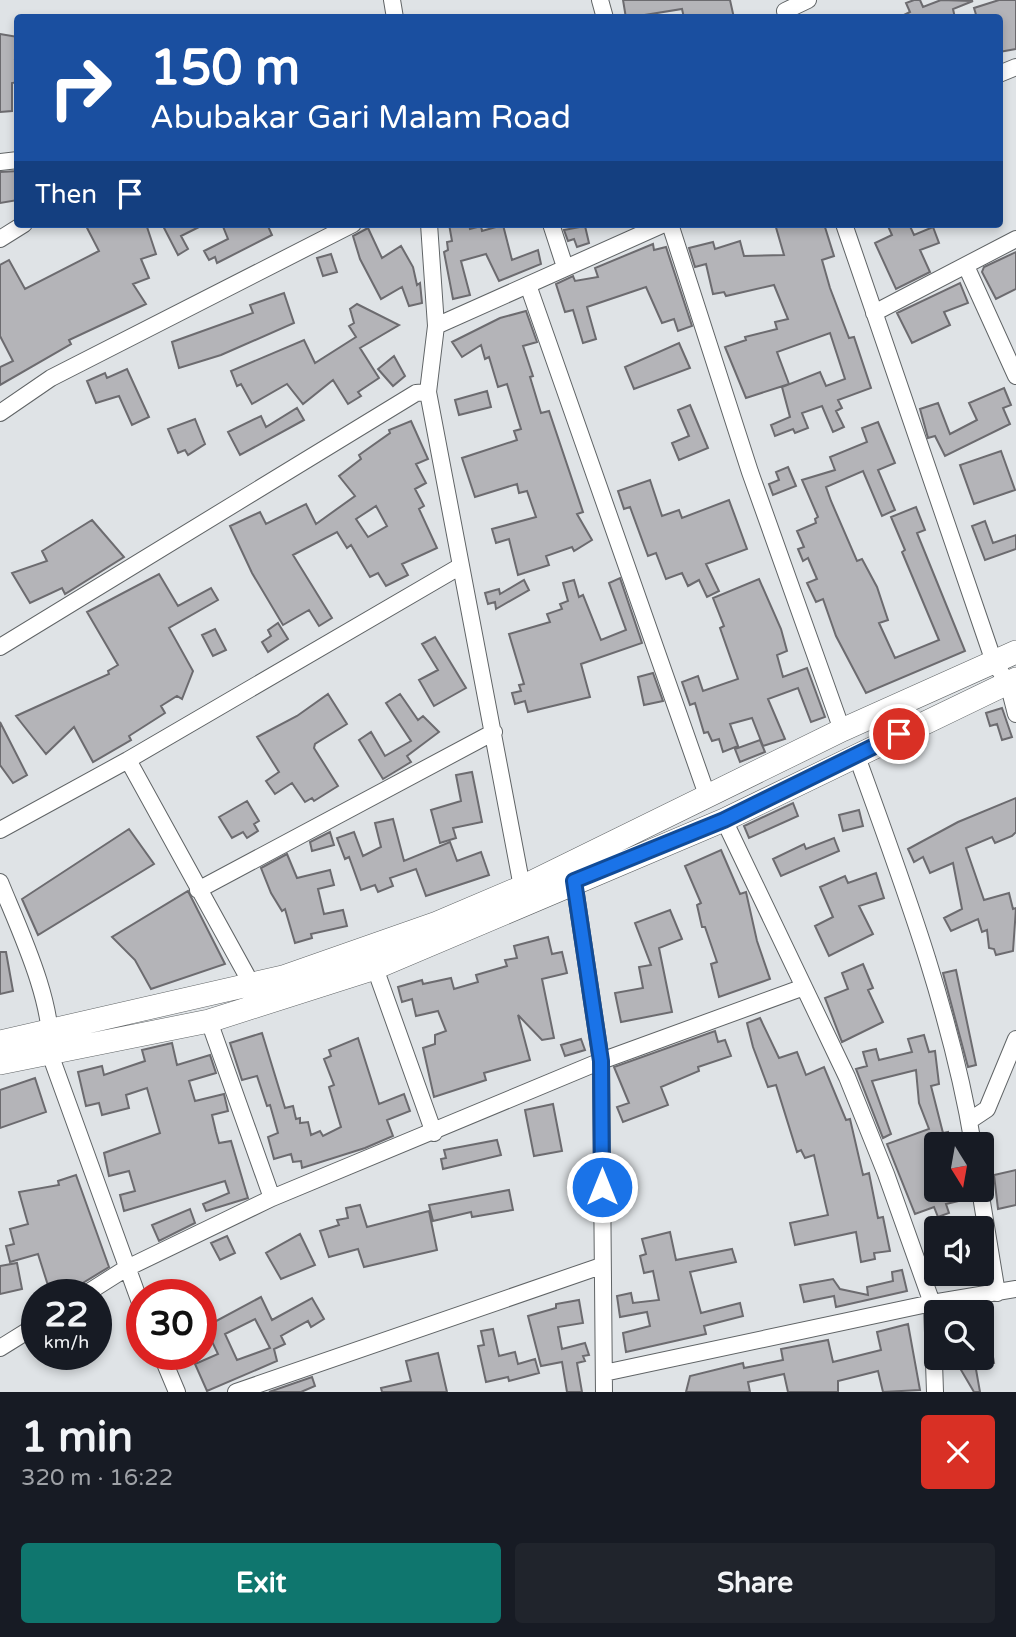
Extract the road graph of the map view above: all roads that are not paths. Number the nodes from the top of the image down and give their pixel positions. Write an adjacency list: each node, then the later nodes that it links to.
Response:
1 (808, 0): 2 (street)
2 (784, 10)
3 (18, 228): 10 (street)
4 (345, 228): 19 (street)
5 (429, 228): 16 (street)
6 (552, 228): 13 (street)
7 (655, 228): 13 (street)
8 (671, 228): 26 (street)
9 (845, 228): 15 (street)
10 (0, 239)
11 (1016, 239): 12 (street)
12 (966, 266): 15 (street); 17 (street)
13 (565, 267): 14 (street)
14 (528, 285): 16 (street); 30 (street)
15 (874, 313): 23 (street)
16 (436, 326): 18 (street)
17 (1016, 376)
18 (428, 392): 20 (street); 21 (street)
19 (0, 413)
20 (459, 567): 27 (street); 29 (street)
21 (0, 647)
22 (1016, 652): 23 (street)
23 (994, 662): 24 (street); 26 (street)
24 (1012, 681): 25 (street); 28 (street)
25 (1016, 714)
26 (842, 730): 30 (street)
27 (494, 732): 35 (street); 36 (street)
28 (856, 754): 31 (street); 46 (street)
29 (128, 760): 32 (street); 36 (street)
30 (707, 795): 35 (street)
31 (724, 820): 33 (street); 39 (street)
32 (0, 830)
33 (574, 881): 37 (street); 44 (street)
34 (0, 882): 43 (street)
35 (522, 887): 38 (street)
36 (198, 890): 38 (street)
37 (375, 968): 40 (street); 48 (street)
38 (252, 985): 43 (street)
39 (804, 987): 44 (street); 57 (street)
40 (209, 1021): 43 (street); 49 (street)
41 (1016, 1039): 46 (street)
42 (0, 1042): 43 (street)
43 (51, 1043): 45 (street); 52 (street)
44 (601, 1061): 48 (street); 51 (street)
45 (0, 1063)
46 (969, 1121): 47 (street)
47 (971, 1132)
48 (434, 1133): 49 (street)
49 (272, 1198): 52 (street)
50 (982, 1202): 56 (street)
51 (601, 1266): 64 (street); 66 (street)
52 (125, 1269): 53 (street); 54 (street)
53 (109, 1279)
54 (129, 1279)
55 (1016, 1289): 56 (street)
56 (997, 1293): 58 (street)
57 (931, 1300)
58 (952, 1300)
59 (924, 1305): 64 (street)
60 (21, 1335): 61 (street)
61 (0, 1348)
62 (168, 1370): 65 (street)
63 (934, 1370): 68 (street)
64 (604, 1373): 67 (street)
65 (177, 1392)
66 (236, 1392)
67 (604, 1392)
68 (935, 1392)

